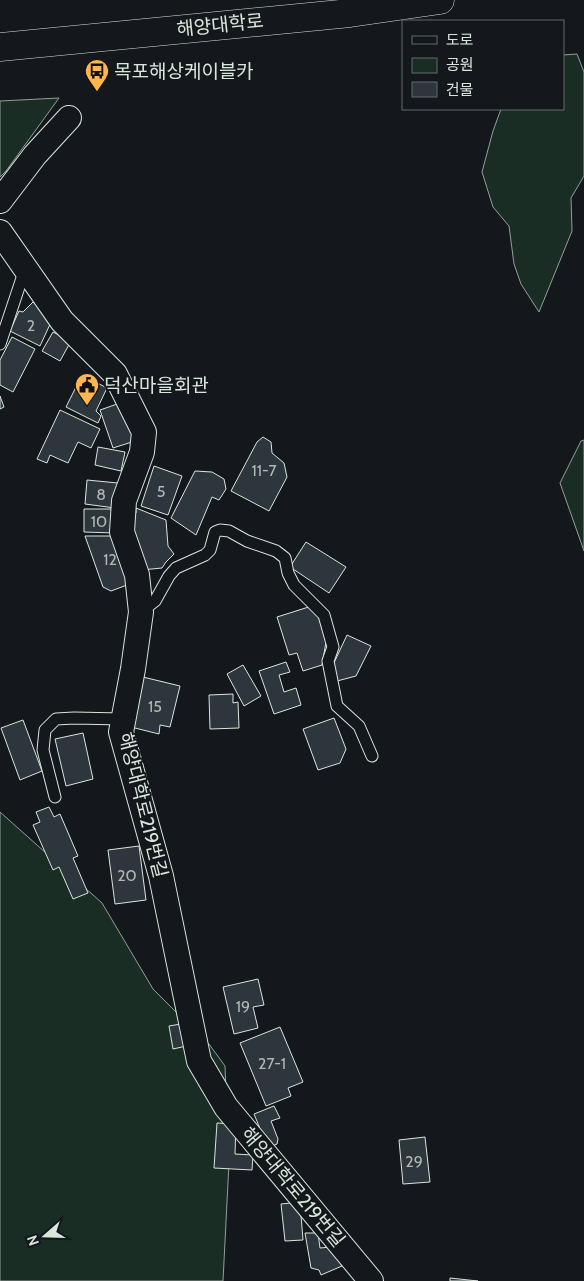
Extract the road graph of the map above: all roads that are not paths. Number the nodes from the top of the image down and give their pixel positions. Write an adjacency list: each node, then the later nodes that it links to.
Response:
1 (425, 1): 2 (street, 해양대학로)
2 (0, 47)
3 (68, 118): 4 (street)
4 (0, 201)
5 (0, 232): 6 (street, 해양대학로219번길)
6 (25, 268): 7 (lane); 8 (street, 해양대학로219번길)
7 (0, 344)
8 (141, 612): 9 (street, 해양대학로219번길); 10 (lane)
9 (123, 720): 11 (lane); 12 (street, 해양대학로219번길)
10 (372, 756)
11 (55, 797)
12 (371, 1281)

